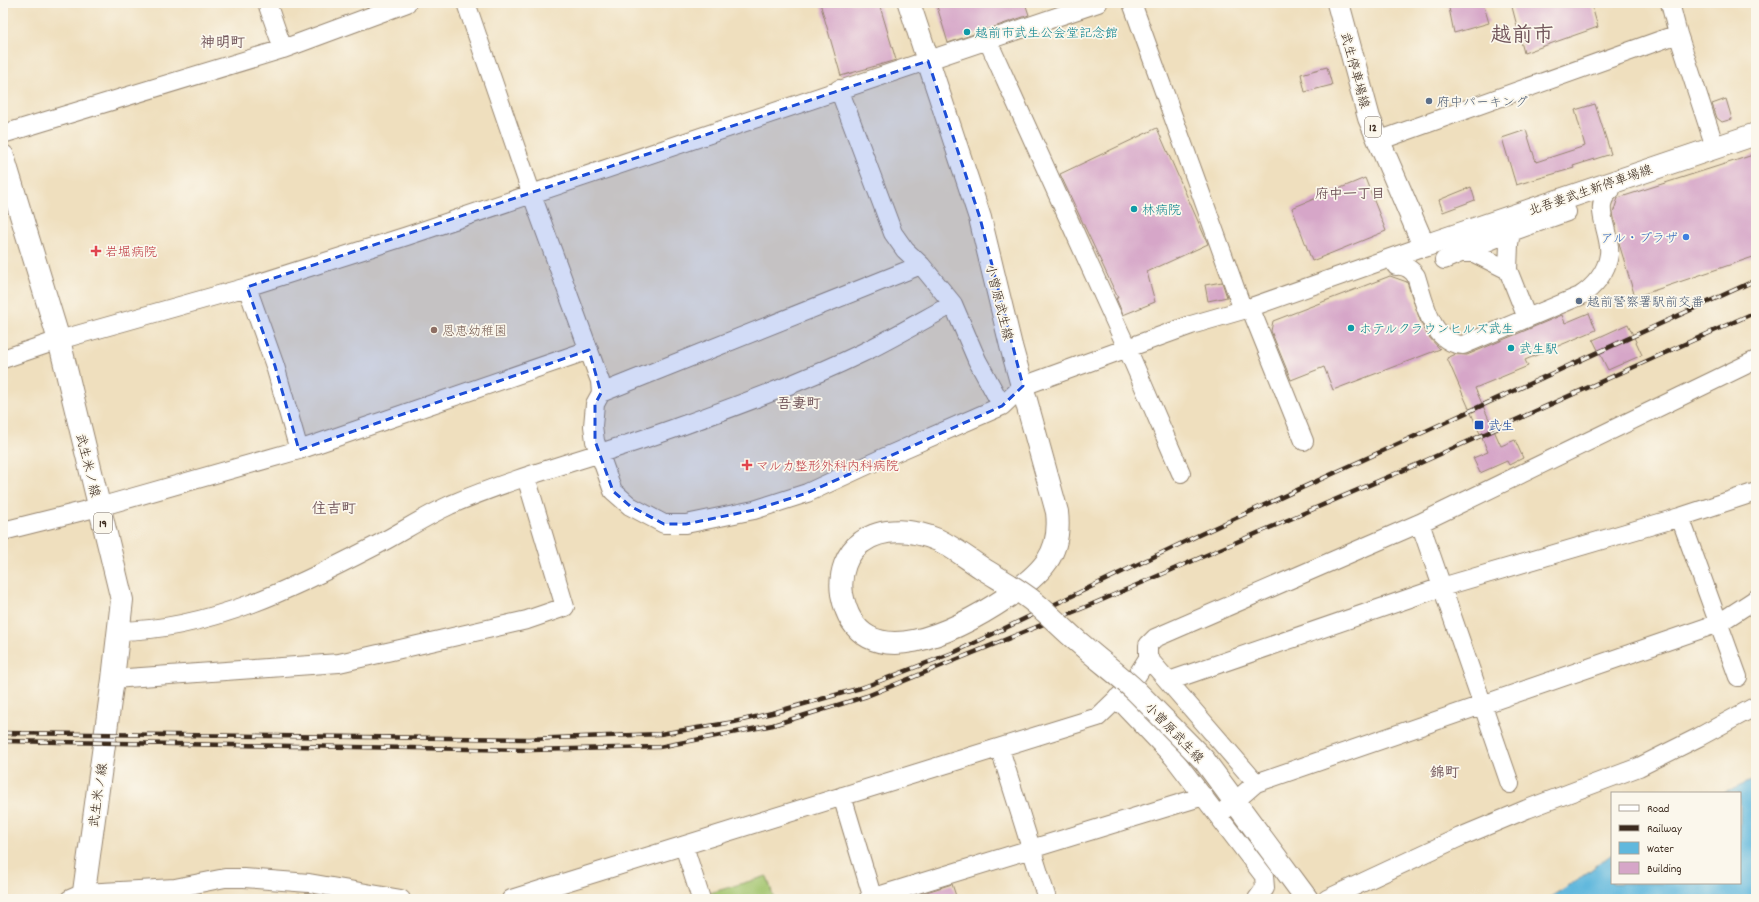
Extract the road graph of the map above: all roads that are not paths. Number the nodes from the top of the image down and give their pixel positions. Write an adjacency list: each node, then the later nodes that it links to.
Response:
1 (268, 3): 12 (street)
2 (408, 3): 12 (street)
3 (466, 3): 21 (street)
4 (909, 3): 13 (main road, 小曽原武生線)
5 (1098, 3): 9 (street)
6 (1132, 3): 32 (street)
7 (1338, 3): 17 (main road, 武生停車場線 / 12)
8 (1670, 3): 10 (street)
9 (1081, 6): 11 (street)
10 (1678, 34): 17 (street); 18 (street)
11 (988, 41): 13 (street); 35 (street)
12 (284, 49): 15 (street)
13 (928, 61): 14 (street); 39 (main road, 小曽原武生線)
14 (839, 89): 21 (street); 27 (street)
15 (3, 134)
16 (1756, 134): 18 (main road, 北吾妻武生新停車場線)
17 (1378, 141): 24 (main road, 武生停車場線 / 12)
18 (1715, 147): 24 (main road, 北吾妻武生新停車場線)
19 (3, 156): 34 (main road, 武生米ノ線 / 19)
20 (1611, 190): 33 (street)
21 (532, 195): 30 (street); 36 (street)
22 (1567, 212): 23 (street)
23 (1511, 232): 25 (street); 29 (street)
24 (1424, 246): 32 (street)
25 (1461, 253): 26 (street); 29 (street)
26 (1444, 260)
27 (921, 265): 31 (street); 40 (street)
28 (1396, 266): 33 (street)
29 (1508, 270): 33 (street)
30 (247, 287): 34 (street); 43 (street)
31 (954, 304): 41 (street); 44 (street)
32 (1247, 308): 35 (street); 42 (street)
33 (1527, 318)
34 (59, 340): 37 (street); 48 (main road, 武生米ノ線 / 19)
35 (1127, 348): 39 (street); 45 (street)
36 (589, 350): 40 (street); 43 (street)
37 (3, 359)
38 (1756, 360): 50 (street)
39 (1023, 386): 41 (street); 68 (main road, 小曽原武生線, bridge)
40 (602, 392): 44 (street)
41 (1002, 406): 44 (street)
42 (1304, 441)
43 (299, 450): 48 (street)
44 (600, 454): 46 (street)
45 (1181, 473)
46 (526, 477): 55 (street); 58 (street)
47 (1756, 492): 49 (street)
48 (99, 507): 51 (street); 55 (main road, 武生米ノ線 / 19)
49 (1680, 517): 52 (street); 54 (street)
50 (1420, 522): 52 (street); 56 (street)
51 (3, 531)
52 (1442, 587): 59 (street); 61 (street)
53 (1756, 600): 54 (street)
54 (1719, 623): 57 (street); 61 (street)
55 (119, 631): 58 (main road, 武生米ノ線 / 19)
56 (1148, 658): 59 (street); 60 (street)
57 (1738, 677)
58 (114, 679): 72 (main road, 武生米ノ線 / 19)
59 (1169, 681): 64 (street)
60 (1117, 698): 63 (street); 67 (street)
61 (1482, 706): 64 (street); 65 (street)
62 (1756, 706): 80 (street)
63 (1000, 749): 66 (street); 71 (street)
64 (1256, 783): 68 (street)
65 (1510, 784)
66 (842, 796): 70 (street); 73 (street)
67 (1204, 796): 69 (street); 71 (street)
68 (1235, 801): 69 (street); 79 (main road, 小曽原武生線)
69 (1219, 816): 78 (street)
70 (684, 846): 75 (street); 76 (street)
71 (1031, 849): 73 (street); 77 (street)
72 (79, 897): 74 (street)
73 (872, 898)
74 (401, 899)
75 (511, 899)
76 (701, 899)
77 (1047, 899)
78 (1257, 899)
79 (1307, 899)
80 (1327, 899)

